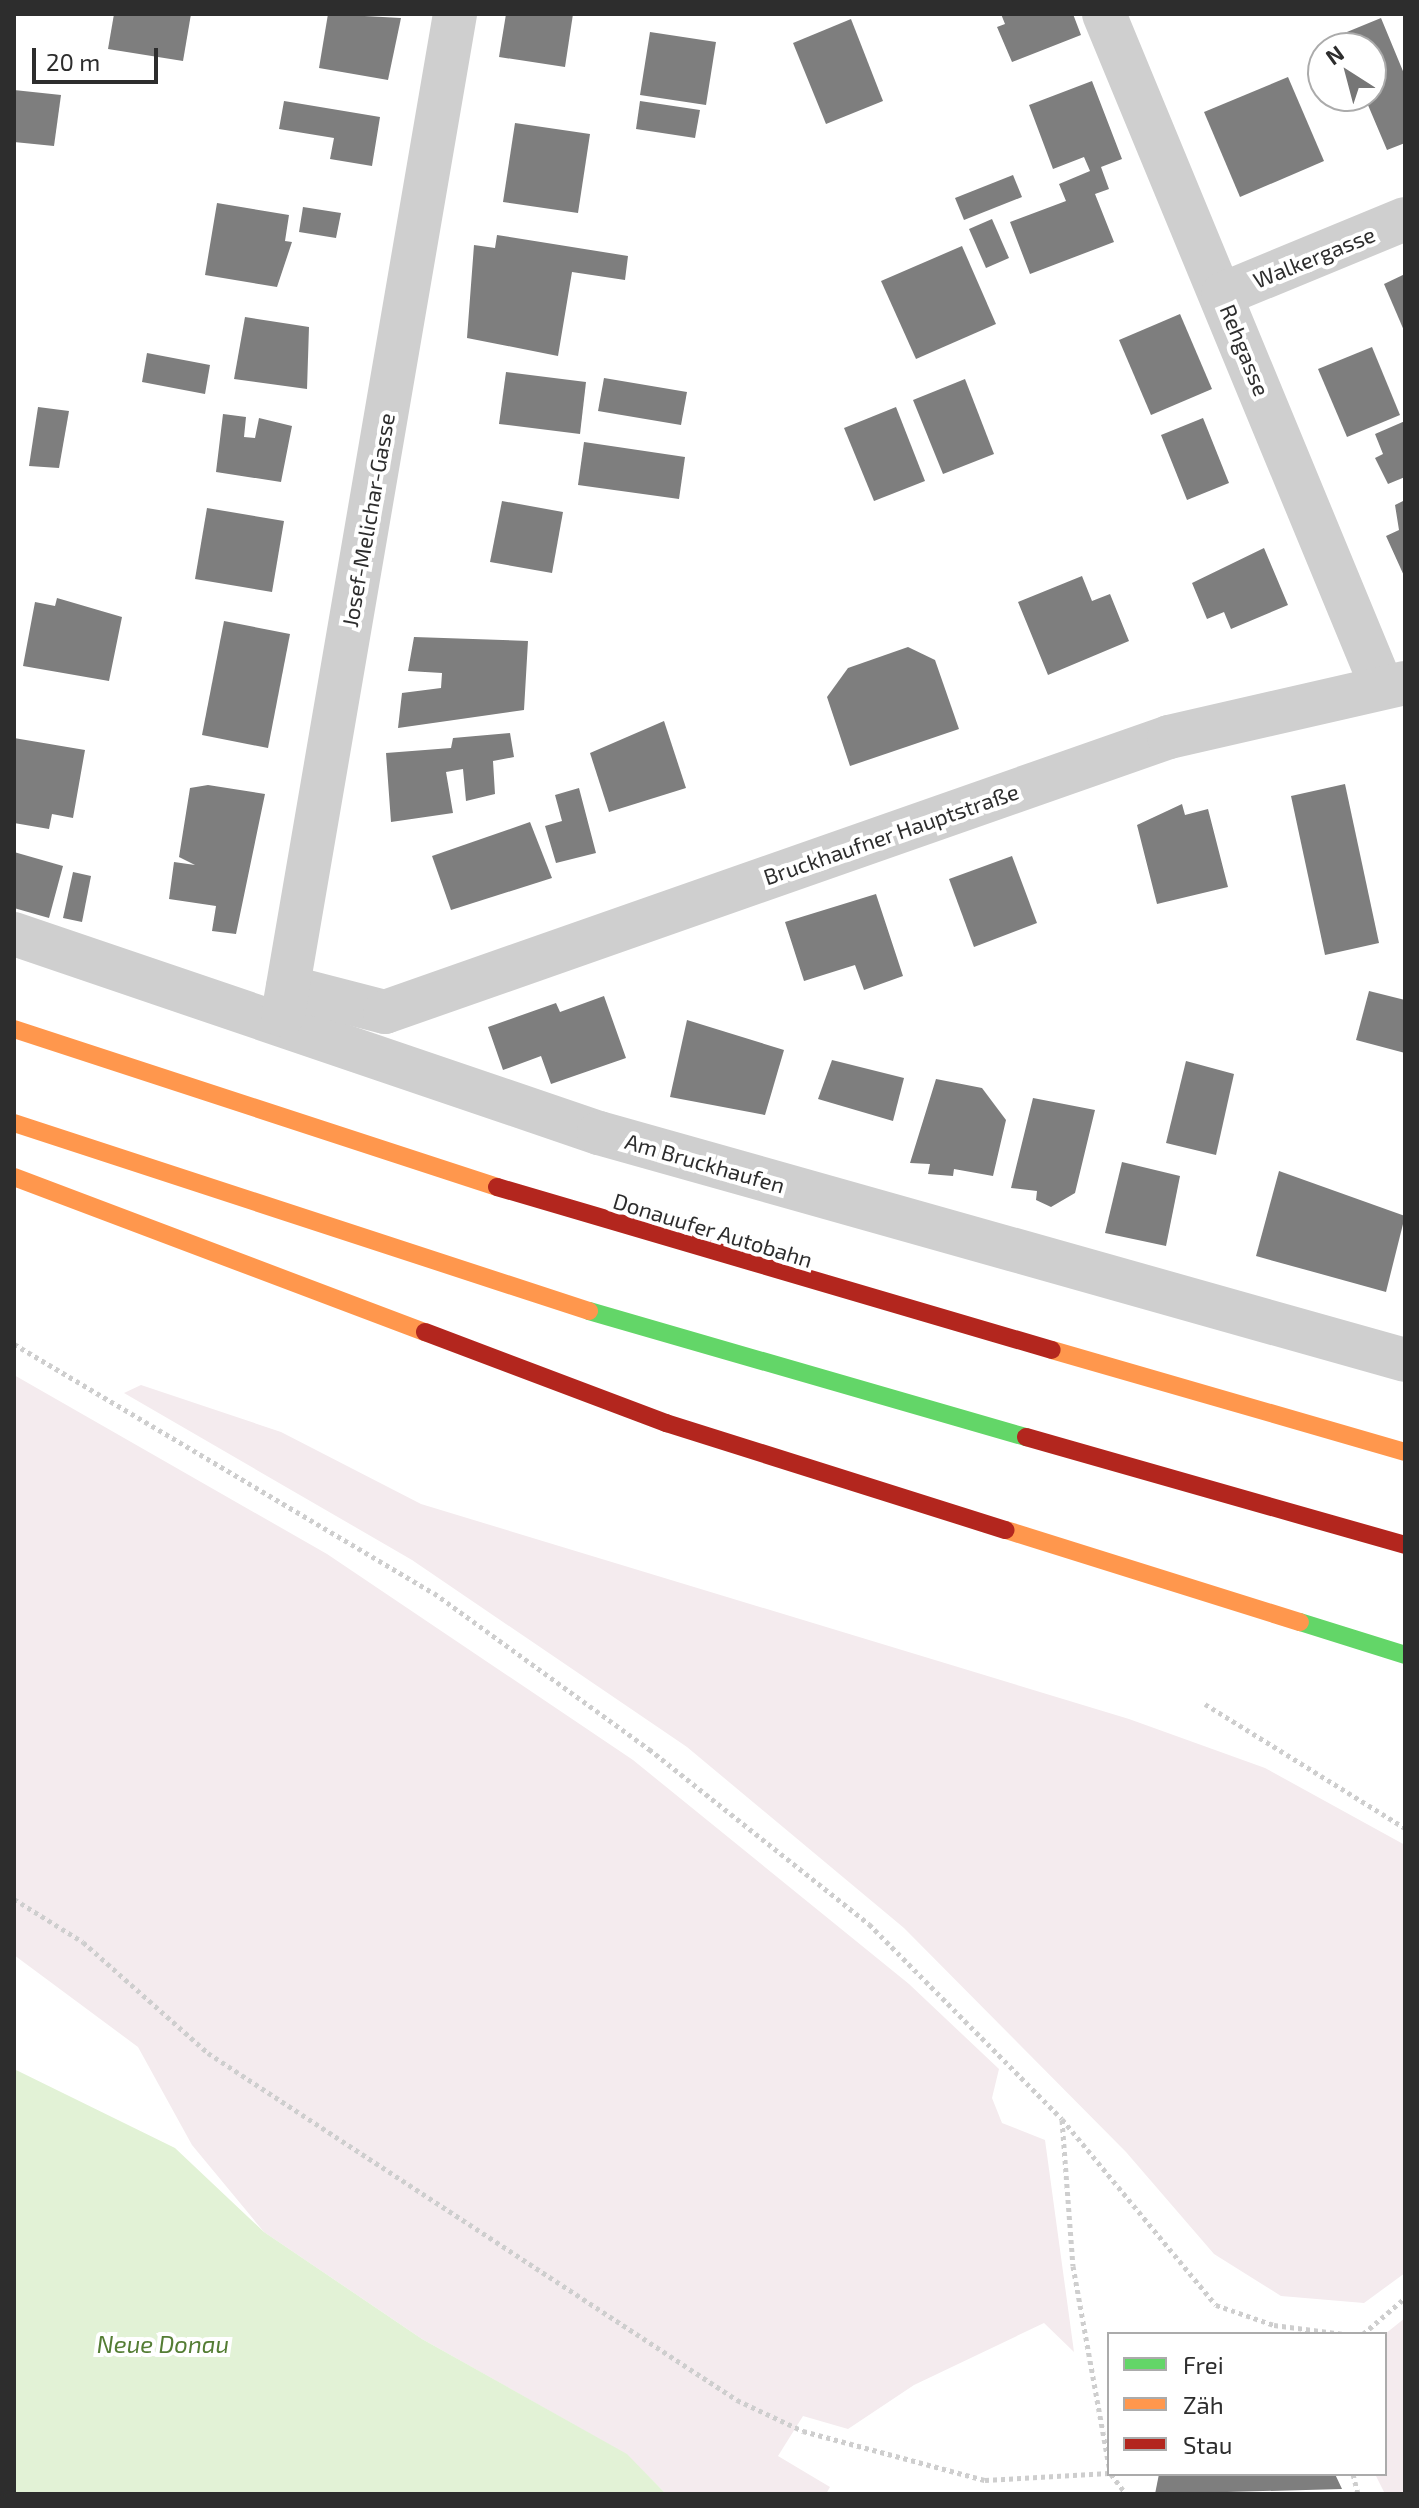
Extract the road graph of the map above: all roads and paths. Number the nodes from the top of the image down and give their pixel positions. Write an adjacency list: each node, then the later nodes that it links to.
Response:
1 (455, 14): 7 (street, Josef-Melichar-Gasse)
2 (1104, 14): 4 (street, Rehgasse)
3 (1405, 219): 4 (street, Walkergasse)
4 (1223, 294): 5 (street, Rehgasse)
5 (1394, 685): 8 (street, Bruckhaufner Hauptstraße)
6 (14, 934): 7 (street, Am Bruckhaufen)
7 (284, 1006): 8 (street); 10 (street, Am Bruckhaufen)
8 (385, 1012): 10 (street)
9 (14, 1029): 15 (highway, Donauufer Autobahn)
10 (376, 1060): 14 (street, Am Bruckhaufen)
11 (14, 1123): 16 (highway)
12 (14, 1177): 17 (highway)
13 (14, 1344): 21 (path)
14 (1405, 1360)
15 (1405, 1452)
16 (1405, 1545)
17 (1405, 1655)
18 (1205, 1704): 19 (path)
19 (1405, 1828)
20 (14, 1899): 26 (path)
21 (1062, 2119): 23 (path); 25 (path)
22 (1405, 2298): 24 (path)
23 (1328, 2332)
24 (1365, 2332)
25 (1107, 2454)
26 (1107, 2471)
27 (1113, 2476): 28 (path)
28 (1126, 2494)

